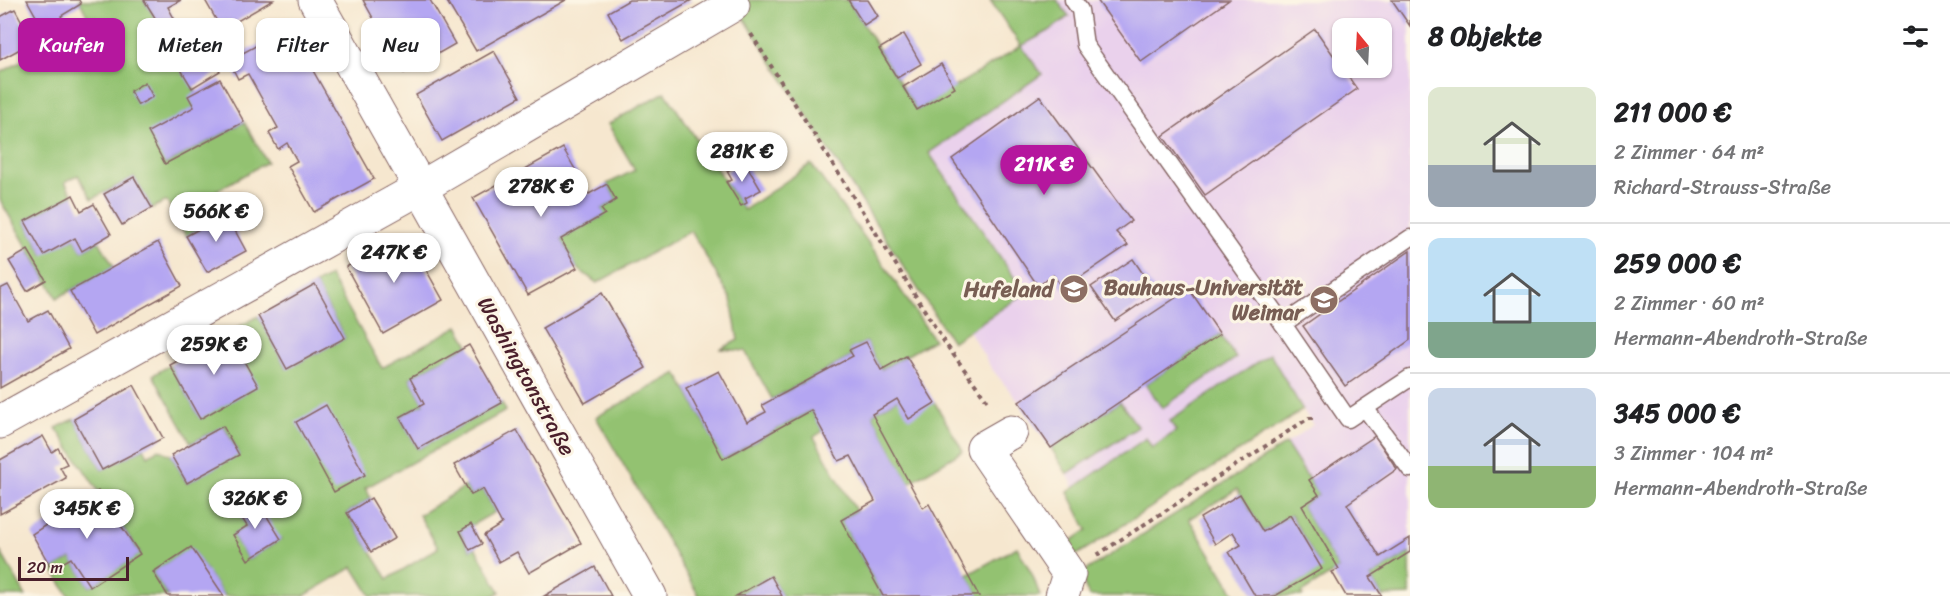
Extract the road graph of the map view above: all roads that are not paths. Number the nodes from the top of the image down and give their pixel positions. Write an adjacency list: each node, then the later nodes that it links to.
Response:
1 (315, 0): 4 (street, Washingtonstraße)
2 (1073, 0): 6 (lane)
3 (729, 3): 4 (street)
4 (420, 188): 9 (street); 13 (street, Washingtonstraße)
5 (1410, 237): 6 (lane)
6 (1283, 324): 8 (lane)
7 (1410, 378): 8 (lane)
8 (1365, 408): 11 (lane)
9 (0, 422)
10 (1011, 432): 12 (street)
11 (1410, 469)
12 (1065, 585)
13 (651, 596)

